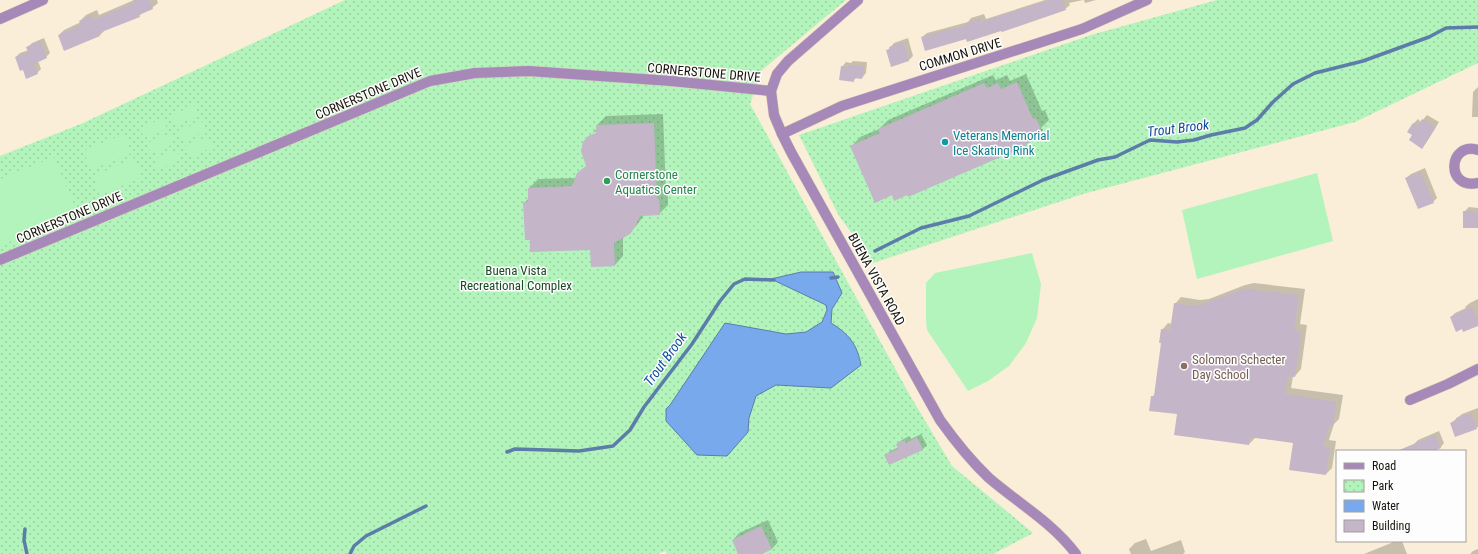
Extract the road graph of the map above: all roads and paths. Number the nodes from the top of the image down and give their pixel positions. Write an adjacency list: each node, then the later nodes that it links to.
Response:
1 (43, 0): 4 (street)
2 (858, 0): 5 (street, BUENA VISTA ROAD)
3 (1146, 0): 6 (street, COMMON DRIVE)
4 (0, 19)
5 (771, 91): 6 (street, BUENA VISTA ROAD); 9 (street, CORNERSTONE DRIVE)
6 (782, 134): 12 (street, BUENA VISTA ROAD)
7 (1478, 150): 8 (street)
8 (1478, 183)
9 (0, 260)
10 (1478, 369): 11 (street)
11 (1410, 400)
12 (1076, 554)

